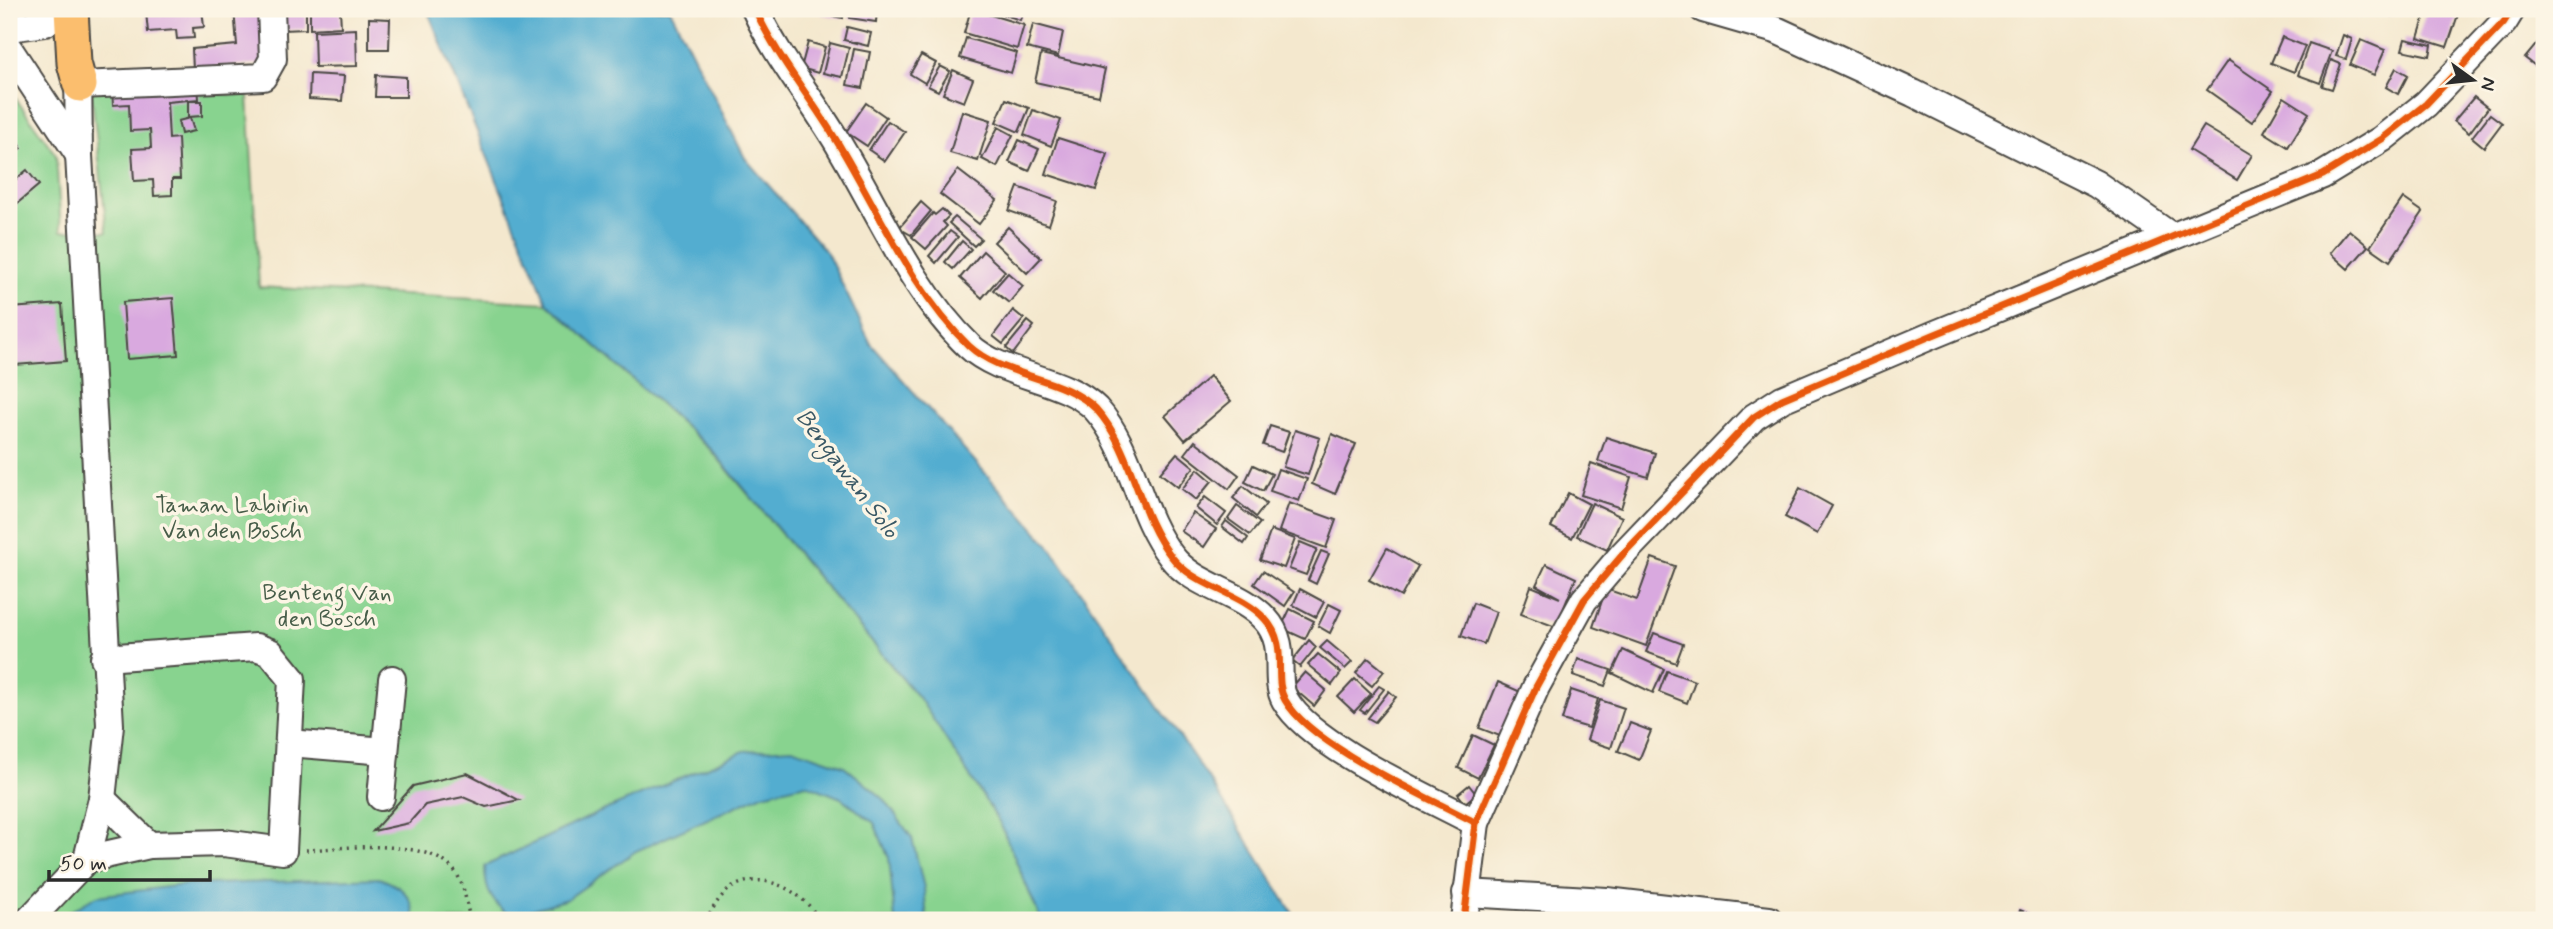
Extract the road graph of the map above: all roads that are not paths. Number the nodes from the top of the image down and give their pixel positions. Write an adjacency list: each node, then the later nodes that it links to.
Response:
1 (71, 9): 6 (street); 8 (main road)
2 (271, 9): 8 (street)
3 (755, 9): 17 (street)
4 (1703, 9): 10 (street)
5 (2512, 9): 10 (street)
6 (9, 28)
7 (9, 49): 9 (street)
8 (80, 85): 9 (street)
9 (79, 155): 11 (street)
10 (2171, 236): 17 (street)
11 (104, 658): 13 (street); 16 (street)
12 (392, 679): 14 (street)
13 (289, 743): 14 (street); 18 (street)
14 (385, 751): 15 (street)
15 (381, 797)
16 (102, 799): 18 (street); 19 (street)
17 (1476, 822): 20 (street)
18 (149, 845): 19 (street)
19 (87, 859): 21 (street)
20 (1466, 893): 22 (street); 23 (street)
21 (29, 920)
22 (1464, 920)
23 (1769, 920)

